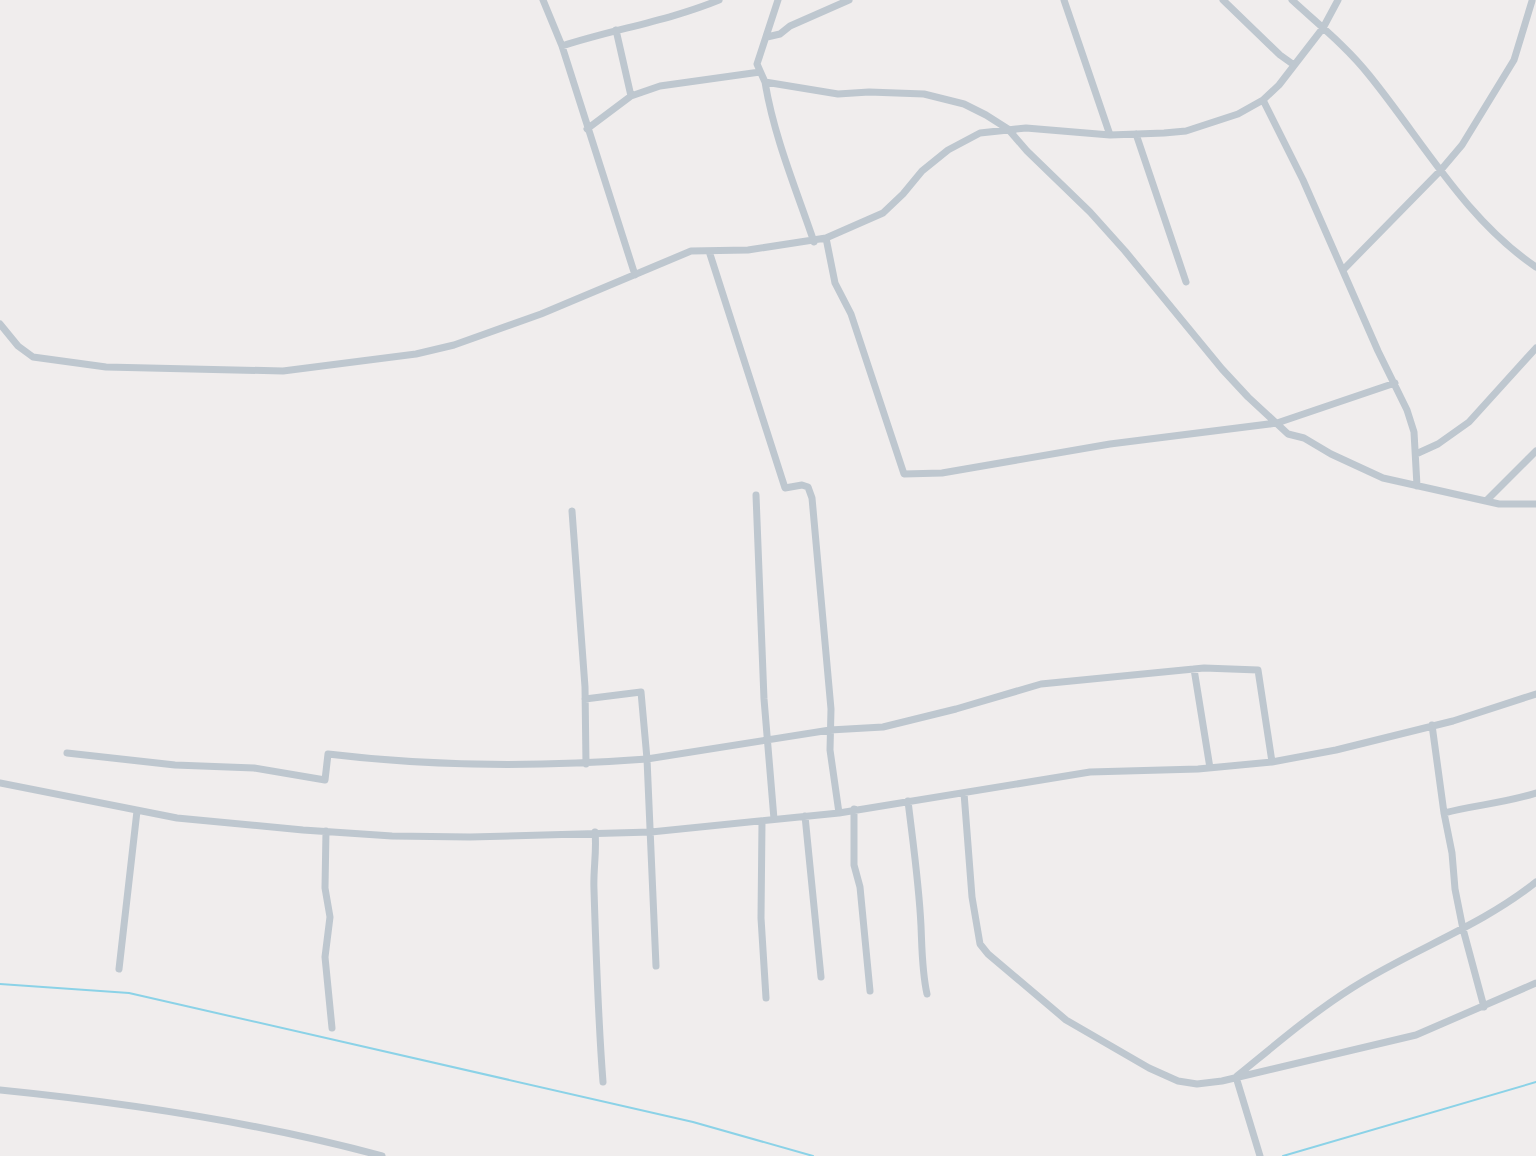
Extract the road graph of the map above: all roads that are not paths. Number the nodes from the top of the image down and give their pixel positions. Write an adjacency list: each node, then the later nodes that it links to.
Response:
1 (543, 0): 13 (street)
2 (719, 0): 11 (street)
3 (778, 0): 12 (street)
4 (849, 0): 12 (street)
5 (1064, 0): 22 (street)
6 (1223, 0): 14 (street)
7 (1292, 0): 10 (street)
8 (1338, 0): 10 (street)
9 (1532, 1): 23 (street)
10 (1323, 28): 14 (street); 23 (street)
11 (616, 30): 13 (street); 17 (street)
12 (767, 37): 15 (street)
13 (562, 46): 20 (street)
14 (1294, 65): 18 (street)
15 (760, 72): 16 (street); 17 (street)
16 (766, 82): 19 (street); 25 (street)
17 (631, 96): 20 (street)
18 (1263, 100): 21 (street); 28 (street)
19 (1008, 128): 22 (street); 24 (street); 34 (street)
20 (587, 129): 29 (street)
21 (1136, 134): 22 (street); 30 (street)
22 (1110, 135)
23 (1440, 171): 27 (street); 28 (street)
24 (826, 238): 25 (street); 34 (street)
25 (814, 242): 26 (street)
26 (710, 251): 29 (street); 46 (street)
27 (1536, 268)
28 (1343, 270): 33 (street)
29 (636, 274): 31 (street)
30 (1186, 282)
31 (0, 324)
32 (1536, 348): 36 (street)
33 (1395, 383): 34 (street); 36 (street)
34 (1277, 423): 37 (street)
35 (1536, 451): 39 (street)
36 (1416, 454): 37 (street)
37 (1417, 486): 39 (street)
38 (756, 495): 47 (street)
39 (1487, 500): 40 (street)
40 (1536, 504)
41 (572, 511): 44 (street)
42 (1194, 669): 46 (street); 50 (street); 52 (street)
43 (1536, 694): 45 (street)
44 (585, 699): 49 (street); 51 (street)
45 (1432, 725): 50 (street); 60 (street)
46 (830, 730): 47 (street); 59 (street)
47 (767, 740): 49 (street); 62 (street)
48 (67, 753): 51 (street)
49 (647, 759): 51 (street); 66 (street)
50 (1272, 762): 52 (street)
51 (586, 764)
52 (1210, 768): 54 (street)
53 (0, 783): 58 (street)
54 (964, 793): 56 (street); 78 (street)
55 (1536, 793): 60 (street)
56 (908, 801): 57 (street); 74 (street)
57 (854, 809): 59 (street); 73 (street)
58 (137, 812): 64 (street); 70 (street)
59 (839, 812): 61 (street)
60 (1444, 813): 68 (street)
61 (805, 816): 62 (street); 71 (street)
62 (774, 819): 63 (street)
63 (762, 822): 66 (street); 75 (street)
64 (326, 831): 65 (street); 77 (street)
65 (595, 832): 66 (street); 79 (street)
66 (651, 832): 69 (street)
67 (1536, 882): 68 (street)
68 (1463, 929): 76 (street); 78 (street)
69 (656, 966)
70 (119, 969)
71 (821, 977)
72 (1536, 982): 76 (street)
73 (870, 991)
74 (927, 994)
75 (766, 998)
76 (1484, 1007): 78 (street)
77 (332, 1028)
78 (1236, 1077): 82 (street)
79 (603, 1082)
80 (0, 1090): 81 (street)
81 (382, 1156)
82 (1260, 1156)

